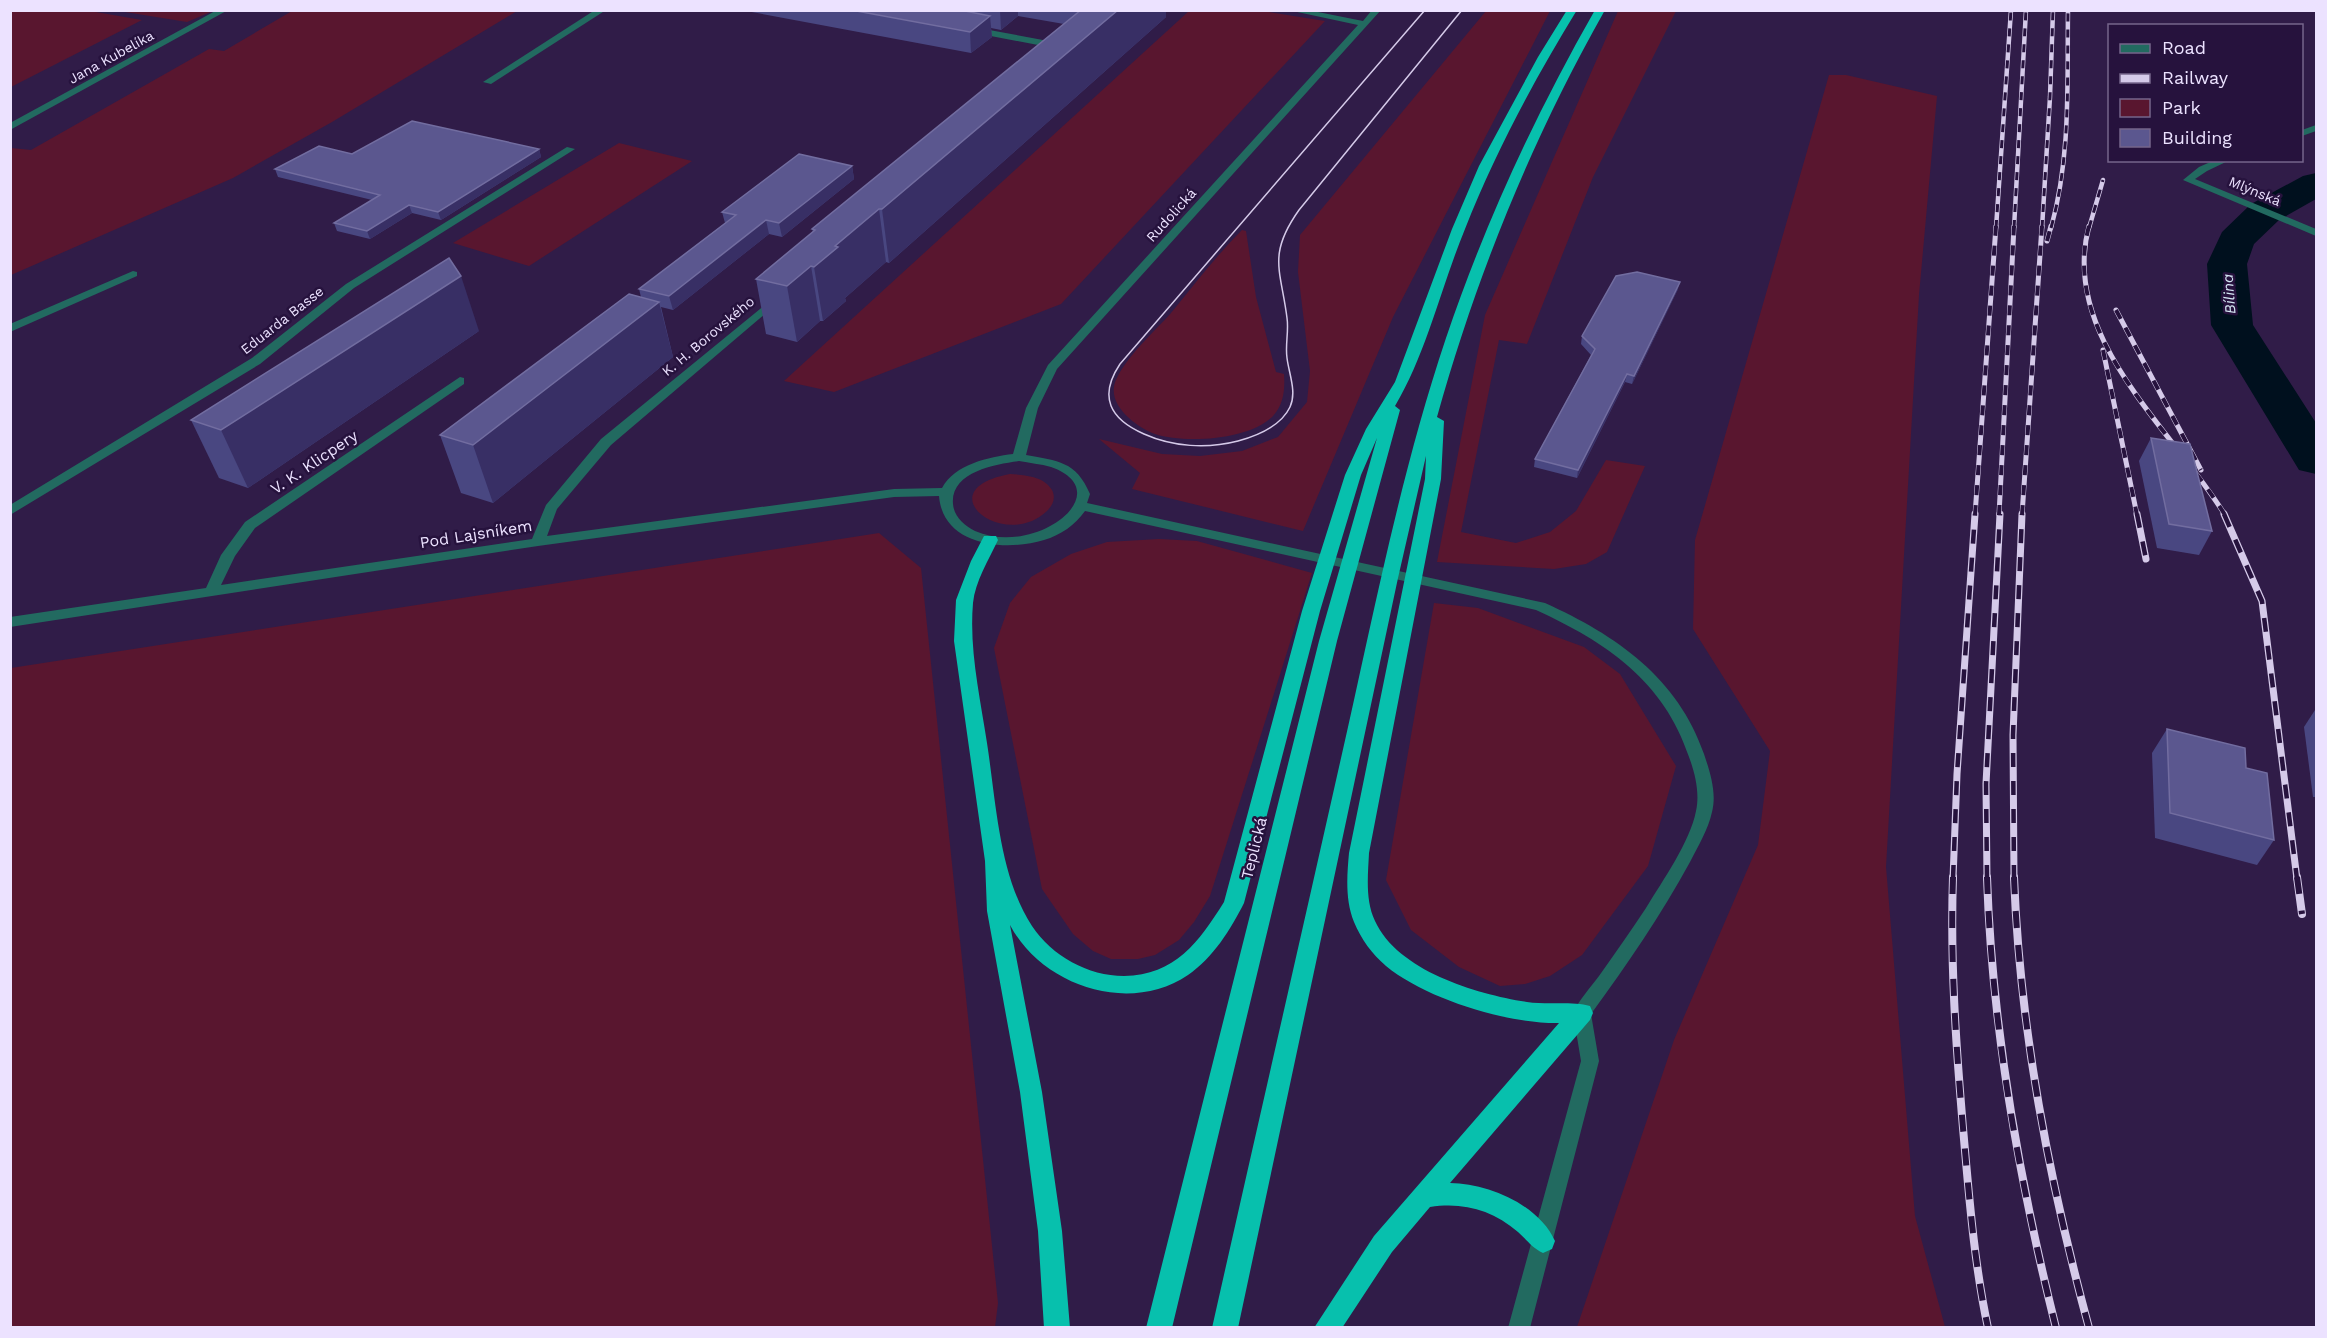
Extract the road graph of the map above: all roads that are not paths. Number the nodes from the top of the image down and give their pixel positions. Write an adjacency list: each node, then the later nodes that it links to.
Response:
1 (224, 10): 11 (street, Jana Kubelíka)
2 (602, 10): 10 (street)
3 (1292, 10): 7 (street)
4 (1377, 10): 7 (street, Rudolická)
5 (1572, 10): 19 (highway)
6 (1600, 10): 20 (highway)
7 (1366, 24): 21 (street, Rudolická)
8 (966, 29): 9 (street)
9 (1055, 61)
10 (488, 82)
11 (10, 127)
12 (570, 149): 24 (street, Eduarda Basse)
13 (2221, 162): 14 (street, Mlýnská)
14 (2316, 233)
15 (134, 274): 17 (street)
16 (783, 292): 26 (street, K. H. Borovského)
17 (10, 329)
18 (460, 381): 27 (street, V. K. Klicpery)
19 (1402, 382): 29 (highway); 34 (highway, Teplická)
20 (1436, 392): 30 (highway); 35 (highway)
21 (1019, 457): 22 (street); 23 (street)
22 (947, 492): 25 (street); 26 (street, Pod Lajsníkem)
23 (1082, 506): 25 (street); 30 (street)
24 (10, 511)
25 (990, 540): 29 (highway)
26 (538, 542): 27 (street, Pod Lajsníkem)
27 (212, 592): 28 (street, Pod Lajsníkem)
28 (10, 622)
29 (995, 861): 33 (highway)
30 (1582, 1013): 31 (highway); 32 (street)
31 (1424, 1197): 32 (highway); 36 (highway)
32 (1543, 1241): 37 (street)
33 (1057, 1328)
34 (1159, 1328)
35 (1225, 1328)
36 (1327, 1328)
37 (1519, 1328)

